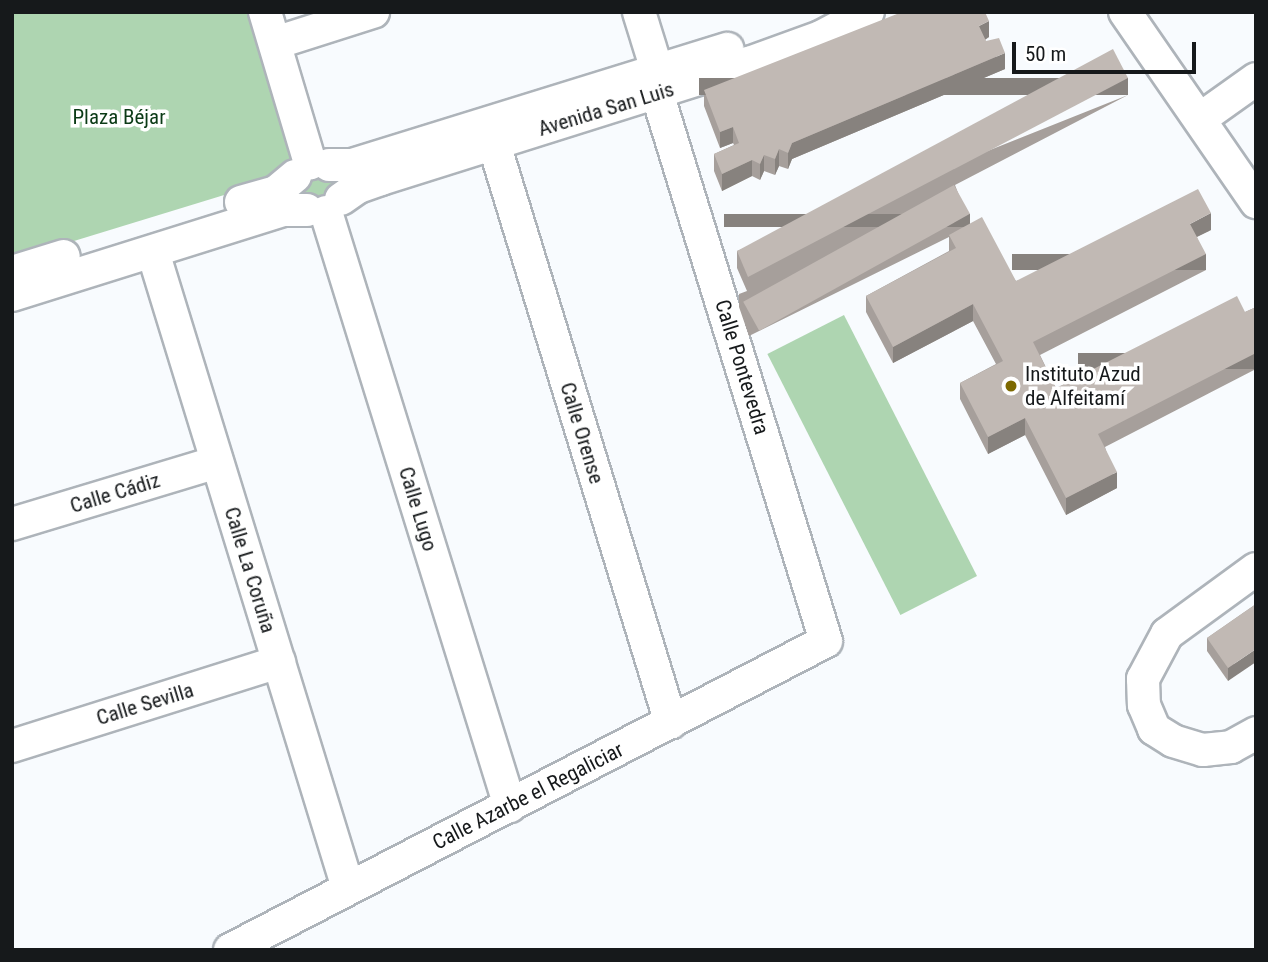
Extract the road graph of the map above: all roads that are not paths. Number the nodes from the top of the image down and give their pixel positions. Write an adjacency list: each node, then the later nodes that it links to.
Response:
1 (265, 12): 7 (street)
2 (373, 12): 7 (street)
3 (639, 12): 9 (street, Calle Pontevedra)
4 (868, 12): 9 (street, Avenida San Luis)
5 (1125, 12): 10 (street)
6 (819, 13): 9 (street, Avenida San Luis)
7 (275, 43): 12 (street)
8 (1256, 79): 10 (street)
9 (657, 81): 11 (street, Avenida San Luis); 12 (street, Avenida San Luis); 21 (street, Calle Pontevedra)
10 (1200, 119): 13 (street)
11 (494, 144): 14 (street, Avenida San Luis); 23 (street, Calle Orense)
12 (311, 168): 14 (street); 14 (street); 16 (street, Avenida San Luis)
13 (1256, 202)
14 (325, 207): 15 (street, Avenida San Luis); 26 (street, Calle Lugo)
15 (153, 252): 17 (street, Avenida San Luis); 18 (street, Calle La Coruña)
16 (12, 272)
17 (12, 295)
18 (217, 462): 19 (street, Calle Cádiz); 22 (street, Calle La Coruña)
19 (12, 524)
20 (1256, 569): 24 (street)
21 (826, 641): 23 (street, Calle Azarbe el Regaliciar)
22 (279, 662): 25 (street, Calle Sevilla); 27 (street, Calle La Coruña)
23 (671, 723): 26 (street, Calle Azarbe el Regaliciar)
24 (1256, 733)
25 (12, 746)
26 (510, 806): 27 (street, Calle Azarbe el Regaliciar)
27 (348, 888): 28 (street, Calle Azarbe el Regaliciar)
28 (230, 950)

